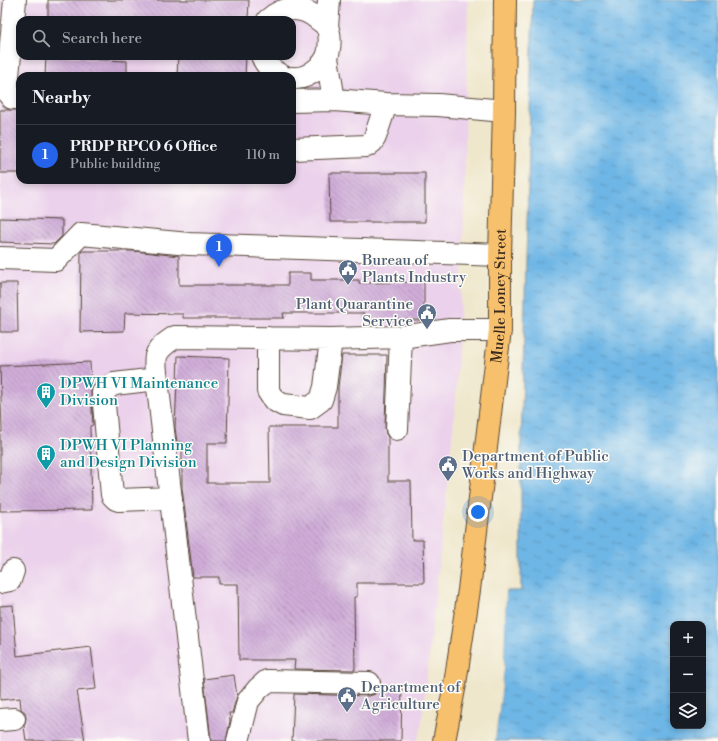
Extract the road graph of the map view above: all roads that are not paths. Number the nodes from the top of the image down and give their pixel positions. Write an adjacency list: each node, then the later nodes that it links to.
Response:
1 (15, 0): 10 (lane)
2 (329, 0): 5 (lane)
3 (505, 0): 14 (main road, Muelle Loney Street)
4 (273, 16): 5 (lane)
5 (327, 28): 6 (lane)
6 (327, 58): 9 (lane); 11 (lane)
7 (264, 60): 8 (lane)
8 (274, 72)
9 (296, 78)
10 (16, 98)
11 (334, 100): 12 (lane); 13 (lane)
12 (296, 101)
13 (386, 104): 14 (lane); 15 (lane)
14 (504, 111): 16 (main road, Muelle Loney Street)
15 (296, 149)
16 (500, 255): 17 (lane); 18 (main road, Muelle Loney Street)
17 (0, 258)
18 (500, 330): 19 (lane); 28 (main road, Muelle Loney Street)
19 (401, 337): 21 (lane); 23 (lane)
20 (268, 338): 21 (lane); 21 (lane); 22 (lane)
21 (331, 339)
22 (157, 379): 24 (lane); 24 (lane)
23 (397, 429)
24 (171, 498): 26 (lane)
25 (369, 683): 27 (lane)
26 (199, 741)
27 (238, 741)
28 (444, 741)

